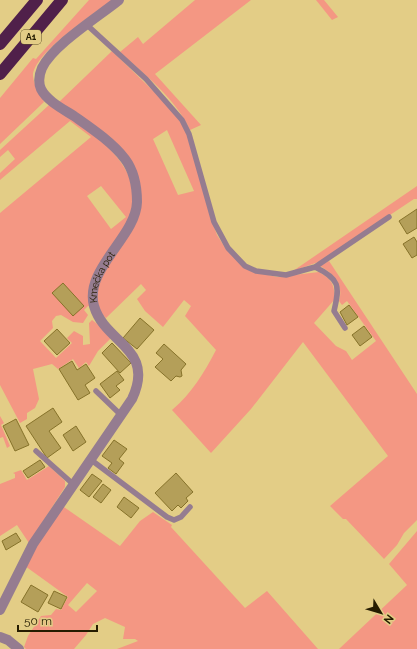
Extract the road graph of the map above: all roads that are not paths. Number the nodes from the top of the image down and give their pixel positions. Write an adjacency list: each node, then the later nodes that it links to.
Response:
1 (37, 0): 5 (highway, A1)
2 (62, 0): 6 (highway, A1)
3 (119, 0): 4 (street, Kmečka pot)
4 (87, 25): 8 (lane); 11 (street, Kmečka pot)
5 (0, 44)
6 (0, 74)
7 (389, 217): 8 (lane)
8 (315, 267): 9 (lane)
9 (345, 328)
10 (96, 392): 11 (lane)
11 (121, 415): 13 (street, Kmečka pot)
12 (36, 450): 14 (lane)
13 (90, 458): 14 (street, Kmečka pot); 15 (lane)
14 (73, 484): 16 (street, Kmečka pot)
15 (190, 507)
16 (0, 610)
17 (0, 637): 18 (street)
18 (19, 649)

